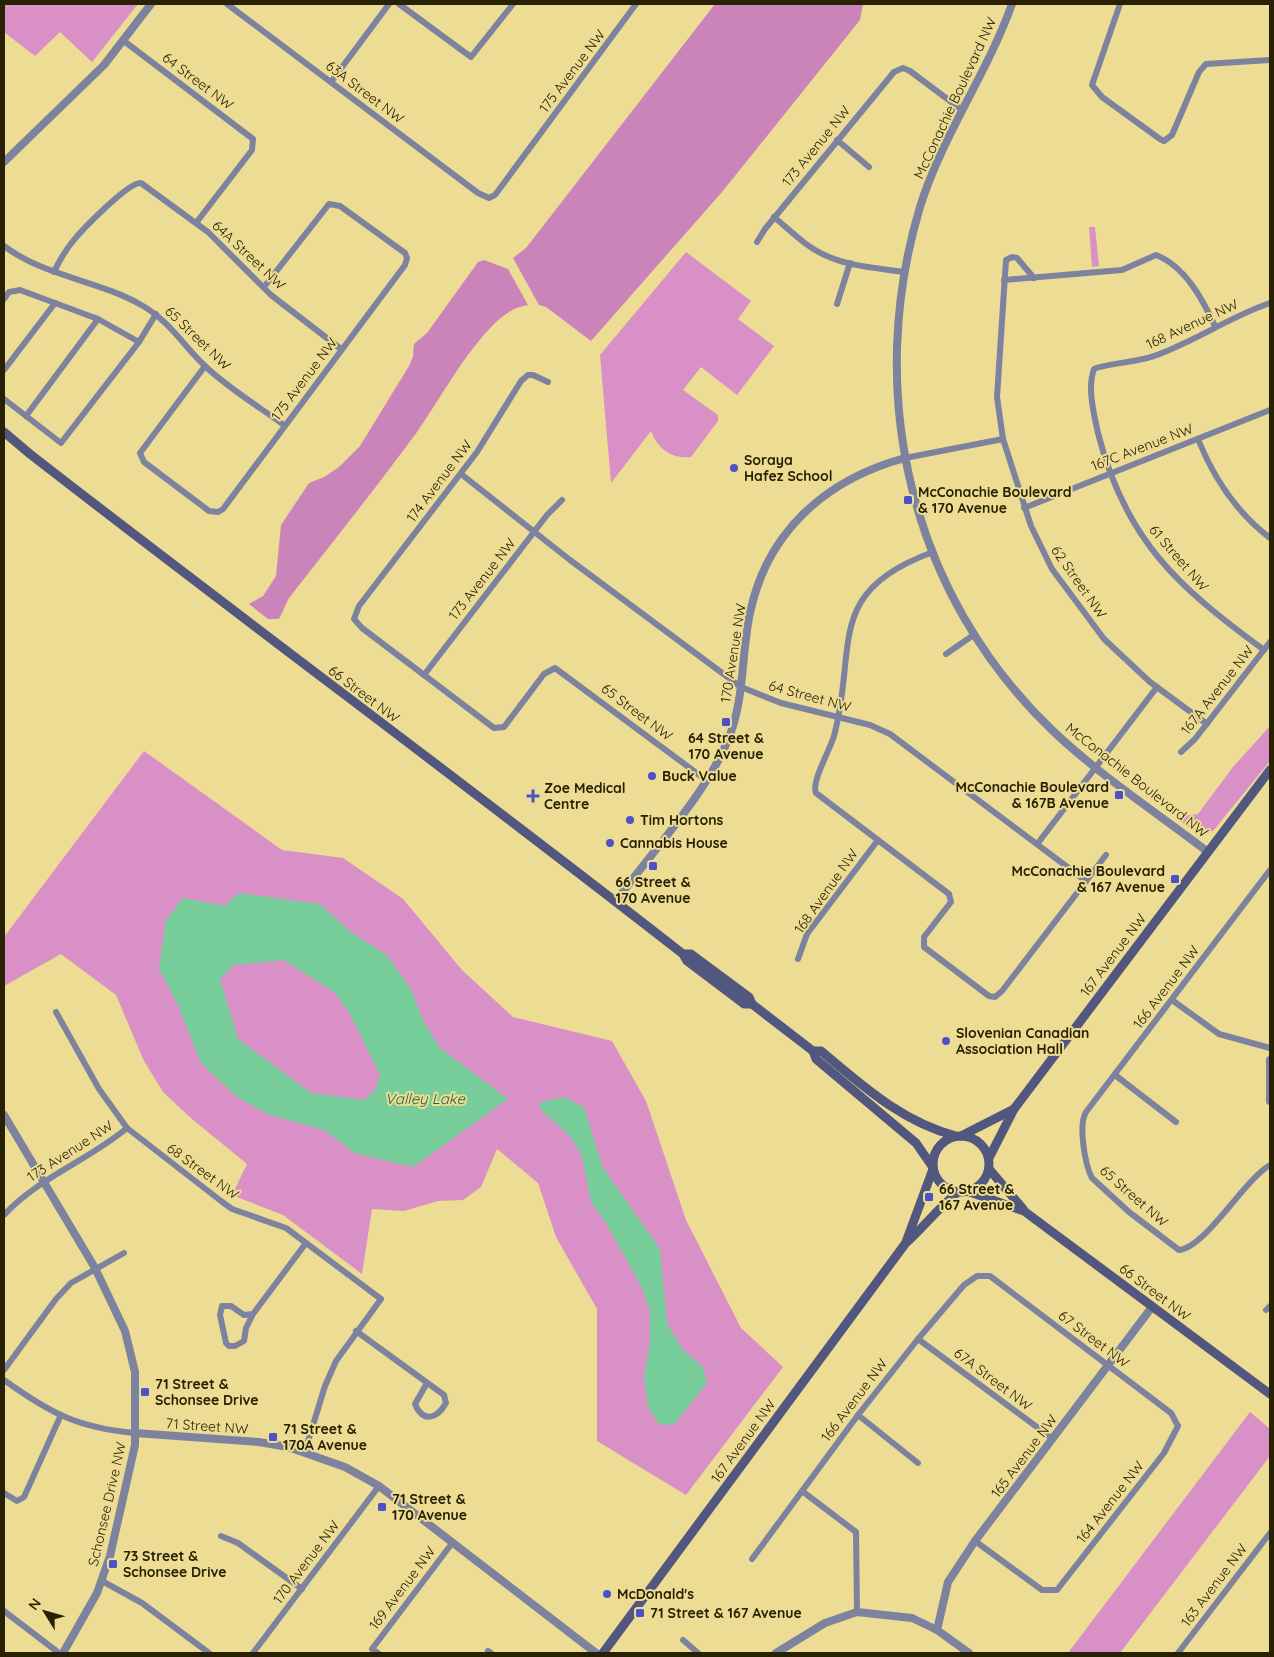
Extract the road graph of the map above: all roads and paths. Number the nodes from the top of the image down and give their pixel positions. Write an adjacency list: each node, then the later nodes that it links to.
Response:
1 (151, 4): 9 (street)
2 (227, 4): 11 (street, 63A Street NW)
3 (389, 4): 11 (street)
4 (399, 4): 5 (street)
5 (513, 4)
6 (636, 4): 16 (street, 175 Avenue NW)
7 (1012, 4): 12 (street, McConachie Boulevard NW)
8 (1120, 4): 10 (street)
9 (124, 41): 14 (street); 18 (street, 64 Street NW)
10 (1270, 60)
11 (331, 82): 16 (street, 63A Street NW)
12 (962, 110): 13 (street, 173 Avenue NW); 23 (street, McConachie Boulevard NW)
13 (837, 140): 15 (street); 17 (street, 173 Avenue NW)
14 (4, 162)
15 (869, 167)
16 (489, 198)
17 (774, 217): 19 (street, 173 Avenue NW); 21 (street)
18 (196, 223): 22 (street, 64A Street NW); 26 (street, 64A Street NW)
19 (757, 242)
20 (4, 246): 22 (street, 65 Street NW)
21 (850, 263): 23 (street); 30 (street)
22 (54, 272): 31 (street, 65 Street NW)
23 (904, 272): 49 (street, McConachie Boulevard NW)
24 (1034, 278): 25 (street); 25 (street, 62 Street NW); 33 (street)
25 (1004, 280): 45 (street, 62 Street NW)
26 (264, 287): 35 (street, 64A Street NW); 35 (street, 175 Avenue NW)
27 (4, 299): 28 (street)
28 (54, 303): 32 (street); 37 (street)
29 (1270, 303): 33 (street, 168 Avenue NW)
30 (837, 304)
31 (156, 314): 34 (street); 36 (street, 65 Street NW)
32 (98, 319): 34 (street); 42 (street)
33 (1215, 326): 38 (street, 168 Avenue NW)
34 (139, 342): 42 (street)
35 (342, 349): 43 (street, 175 Avenue NW)
36 (205, 366): 43 (street, 65 Street NW); 43 (street, 175 Avenue NW)
37 (4, 370)
38 (1094, 370): 50 (street, 61 Street NW)
39 (548, 382): 51 (street, 174 Avenue NW)
40 (4, 399): 42 (street)
41 (1270, 410): 46 (street, 167C Avenue NW)
42 (26, 416)
43 (284, 425)
44 (4, 432): 48 (main road, 66 Street NW)
45 (1003, 438): 49 (street, 170 Avenue NW); 53 (street, 62 Street NW)
46 (1198, 439): 50 (street, 167C Avenue NW); 55 (street)
47 (4, 440): 48 (main road, 66 Street NW)
48 (30, 454): 76 (main road, 66 Street NW)
49 (905, 458): 56 (street, McConachie Boulevard NW); 62 (street, 170 Avenue NW)
50 (1110, 473): 53 (street, 167C Avenue NW); 59 (street, 61 Street NW)
51 (461, 474): 54 (street, 64 Street NW); 61 (street, 174 Avenue NW)
52 (562, 500): 54 (street, 173 Avenue NW)
53 (1024, 508): 63 (street, 62 Street NW)
54 (535, 531): 61 (street, 173 Avenue NW); 62 (street, 64 Street NW)
55 (1270, 538)
56 (933, 552): 57 (street, McConachie Boulevard NW); 64 (street)
57 (975, 634): 60 (street); 67 (street, McConachie Boulevard NW)
58 (1270, 642): 59 (street, 167A Avenue NW)
59 (1264, 650): 65 (street, 167A Avenue NW)
60 (946, 654)
61 (424, 675): 69 (street, 65 Street NW)
62 (740, 687): 64 (street, 64 Street NW); 69 (street, 170 Avenue NW)
63 (1157, 687): 65 (street, 62 Street NW); 67 (street)
64 (838, 717): 70 (street); 71 (street, 64 Street NW)
65 (1207, 724): 66 (street, 167A Avenue NW)
66 (1181, 752)
67 (1096, 767): 71 (street); 72 (street, McConachie Boulevard NW)
68 (1270, 770): 72 (main road, 167 Avenue NW)
69 (706, 780): 76 (street, 170 Avenue NW)
70 (878, 840): 75 (street); 77 (street, 168 Avenue NW)
71 (1038, 843): 75 (street, 64 Street NW)
72 (1208, 852): 85 (main road, 167 Avenue NW)
73 (1106, 855): 75 (street)
74 (1270, 870): 78 (street, 166 Avenue NW)
75 (1086, 880)
76 (616, 901): 81 (main road, 66 Street NW)
77 (798, 959)
78 (1172, 1000): 80 (street); 83 (street, 166 Avenue NW)
79 (56, 1012): 89 (street, 68 Street NW)
80 (1270, 1048)
81 (813, 1051): 90 (main road, 66 Street NW); 93 (main road, 66 Street NW)
82 (1270, 1060): 84 (street)
83 (1115, 1075): 87 (street, 166 Avenue NW); 88 (street)
84 (1270, 1098)
85 (1014, 1109): 90 (main road, 167 Avenue NW); 91 (main road, 167 Avenue NW)
86 (4, 1115): 95 (street, Schonsee Drive NW)
87 (1082, 1119): 92 (street, 65 Street NW)
88 (1176, 1122)
89 (127, 1128): 95 (street, 173 Avenue NW); 99 (street, 68 Street NW)
90 (959, 1136): 91 (main road); 93 (main road)
91 (989, 1158): 94 (main road)
92 (1270, 1165)
93 (932, 1168): 96 (main road); 100 (main road, 167 Avenue NW)
94 (989, 1169): 96 (main road); 97 (main road, 66 Street NW)
95 (45, 1182): 98 (street, 173 Avenue NW); 102 (street, Schonsee Drive NW)
96 (963, 1191): 97 (main road, 66 Street NW); 100 (main road, 167 Avenue NW)
97 (1024, 1212): 104 (main road, 66 Street NW)
98 (4, 1215)
99 (306, 1242): 105 (street); 106 (street, 68 Street NW)
100 (905, 1244): 139 (main road, 167 Avenue NW)
101 (124, 1253): 102 (street)
102 (95, 1268): 109 (street); 116 (street, Schonsee Drive NW)
103 (990, 1276): 107 (street, 166 Avenue NW); 108 (street, 67 Street NW)
104 (1152, 1307): 108 (street, 165 Avenue NW); 112 (main road, 66 Street NW)
105 (253, 1314): 105 (street)
106 (356, 1331): 111 (street); 118 (street)
107 (918, 1338): 113 (street, 166 Avenue NW); 117 (street, 67A Street NW)
108 (1109, 1366): 115 (street, 67 Street NW); 117 (street, 165 Avenue NW)
109 (4, 1370)
110 (4, 1380): 114 (street, 71 Street NW)
111 (427, 1383): 111 (street)
112 (1270, 1394)
113 (858, 1415): 119 (street); 121 (street, 166 Avenue NW)
114 (60, 1417): 116 (street, 71 Street NW); 122 (street)
115 (1178, 1426): 125 (street, 164 Avenue NW)
116 (135, 1433): 118 (street, 71 Street NW); 128 (street, Schonsee Drive NW)
117 (1053, 1439): 125 (street, 165 Avenue NW)
118 (305, 1451): 120 (street, 71 Street NW)
119 (918, 1463)
120 (379, 1486): 126 (street, 71 Street NW); 129 (street, 170 Avenue NW)
121 (802, 1491): 127 (street, 166 Avenue NW); 131 (street)
122 (4, 1493)
123 (1270, 1533): 143 (street, 163 Avenue NW)
124 (221, 1536): 129 (street)
125 (975, 1541): 132 (street, 165 Avenue NW)
126 (453, 1542): 134 (street, 169 Avenue NW); 138 (street, 71 Street NW)
127 (752, 1559)
128 (102, 1581): 135 (street, Schonsee Drive NW); 136 (street)
129 (302, 1589): 137 (street, 170 Avenue NW)
130 (4, 1611): 135 (street)
131 (857, 1612): 132 (street); 141 (street)
132 (936, 1630): 142 (street)
133 (683, 1640): 140 (street)
134 (375, 1651)
135 (61, 1653)
136 (209, 1653)
137 (253, 1653)
138 (596, 1653)
139 (603, 1653)
140 (698, 1653)
141 (776, 1653)
142 (969, 1653)
143 (1178, 1653)

